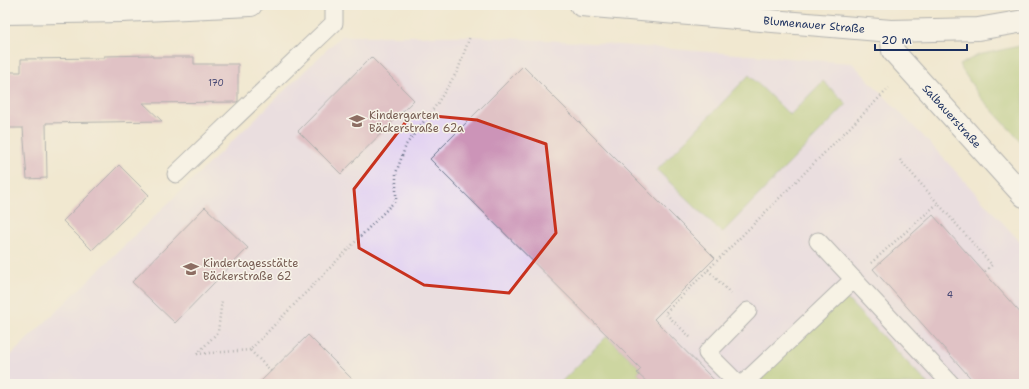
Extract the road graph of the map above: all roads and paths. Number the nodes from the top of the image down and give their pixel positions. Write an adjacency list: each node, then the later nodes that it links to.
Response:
1 (251, 5): 4 (street)
2 (334, 5): 10 (lane)
3 (581, 5): 6 (street, Blumenauer Straße)
4 (5, 12)
5 (1024, 21): 6 (street, Blumenauer Straße)
6 (891, 31): 11 (street, Salbauerstraße)
7 (470, 36): 18 (path)
8 (893, 83): 19 (path)
9 (900, 160): 12 (path)
10 (176, 174)
11 (1024, 196)
12 (938, 203): 14 (path); 15 (path)
13 (818, 241): 15 (lane)
14 (984, 272)
15 (854, 279): 22 (lane); 23 (lane)
16 (222, 299): 18 (path)
17 (748, 311): 19 (lane)
18 (250, 350): 20 (path)
19 (707, 353): 21 (lane)
20 (271, 371)
21 (738, 384)
22 (743, 384)
23 (951, 384)

